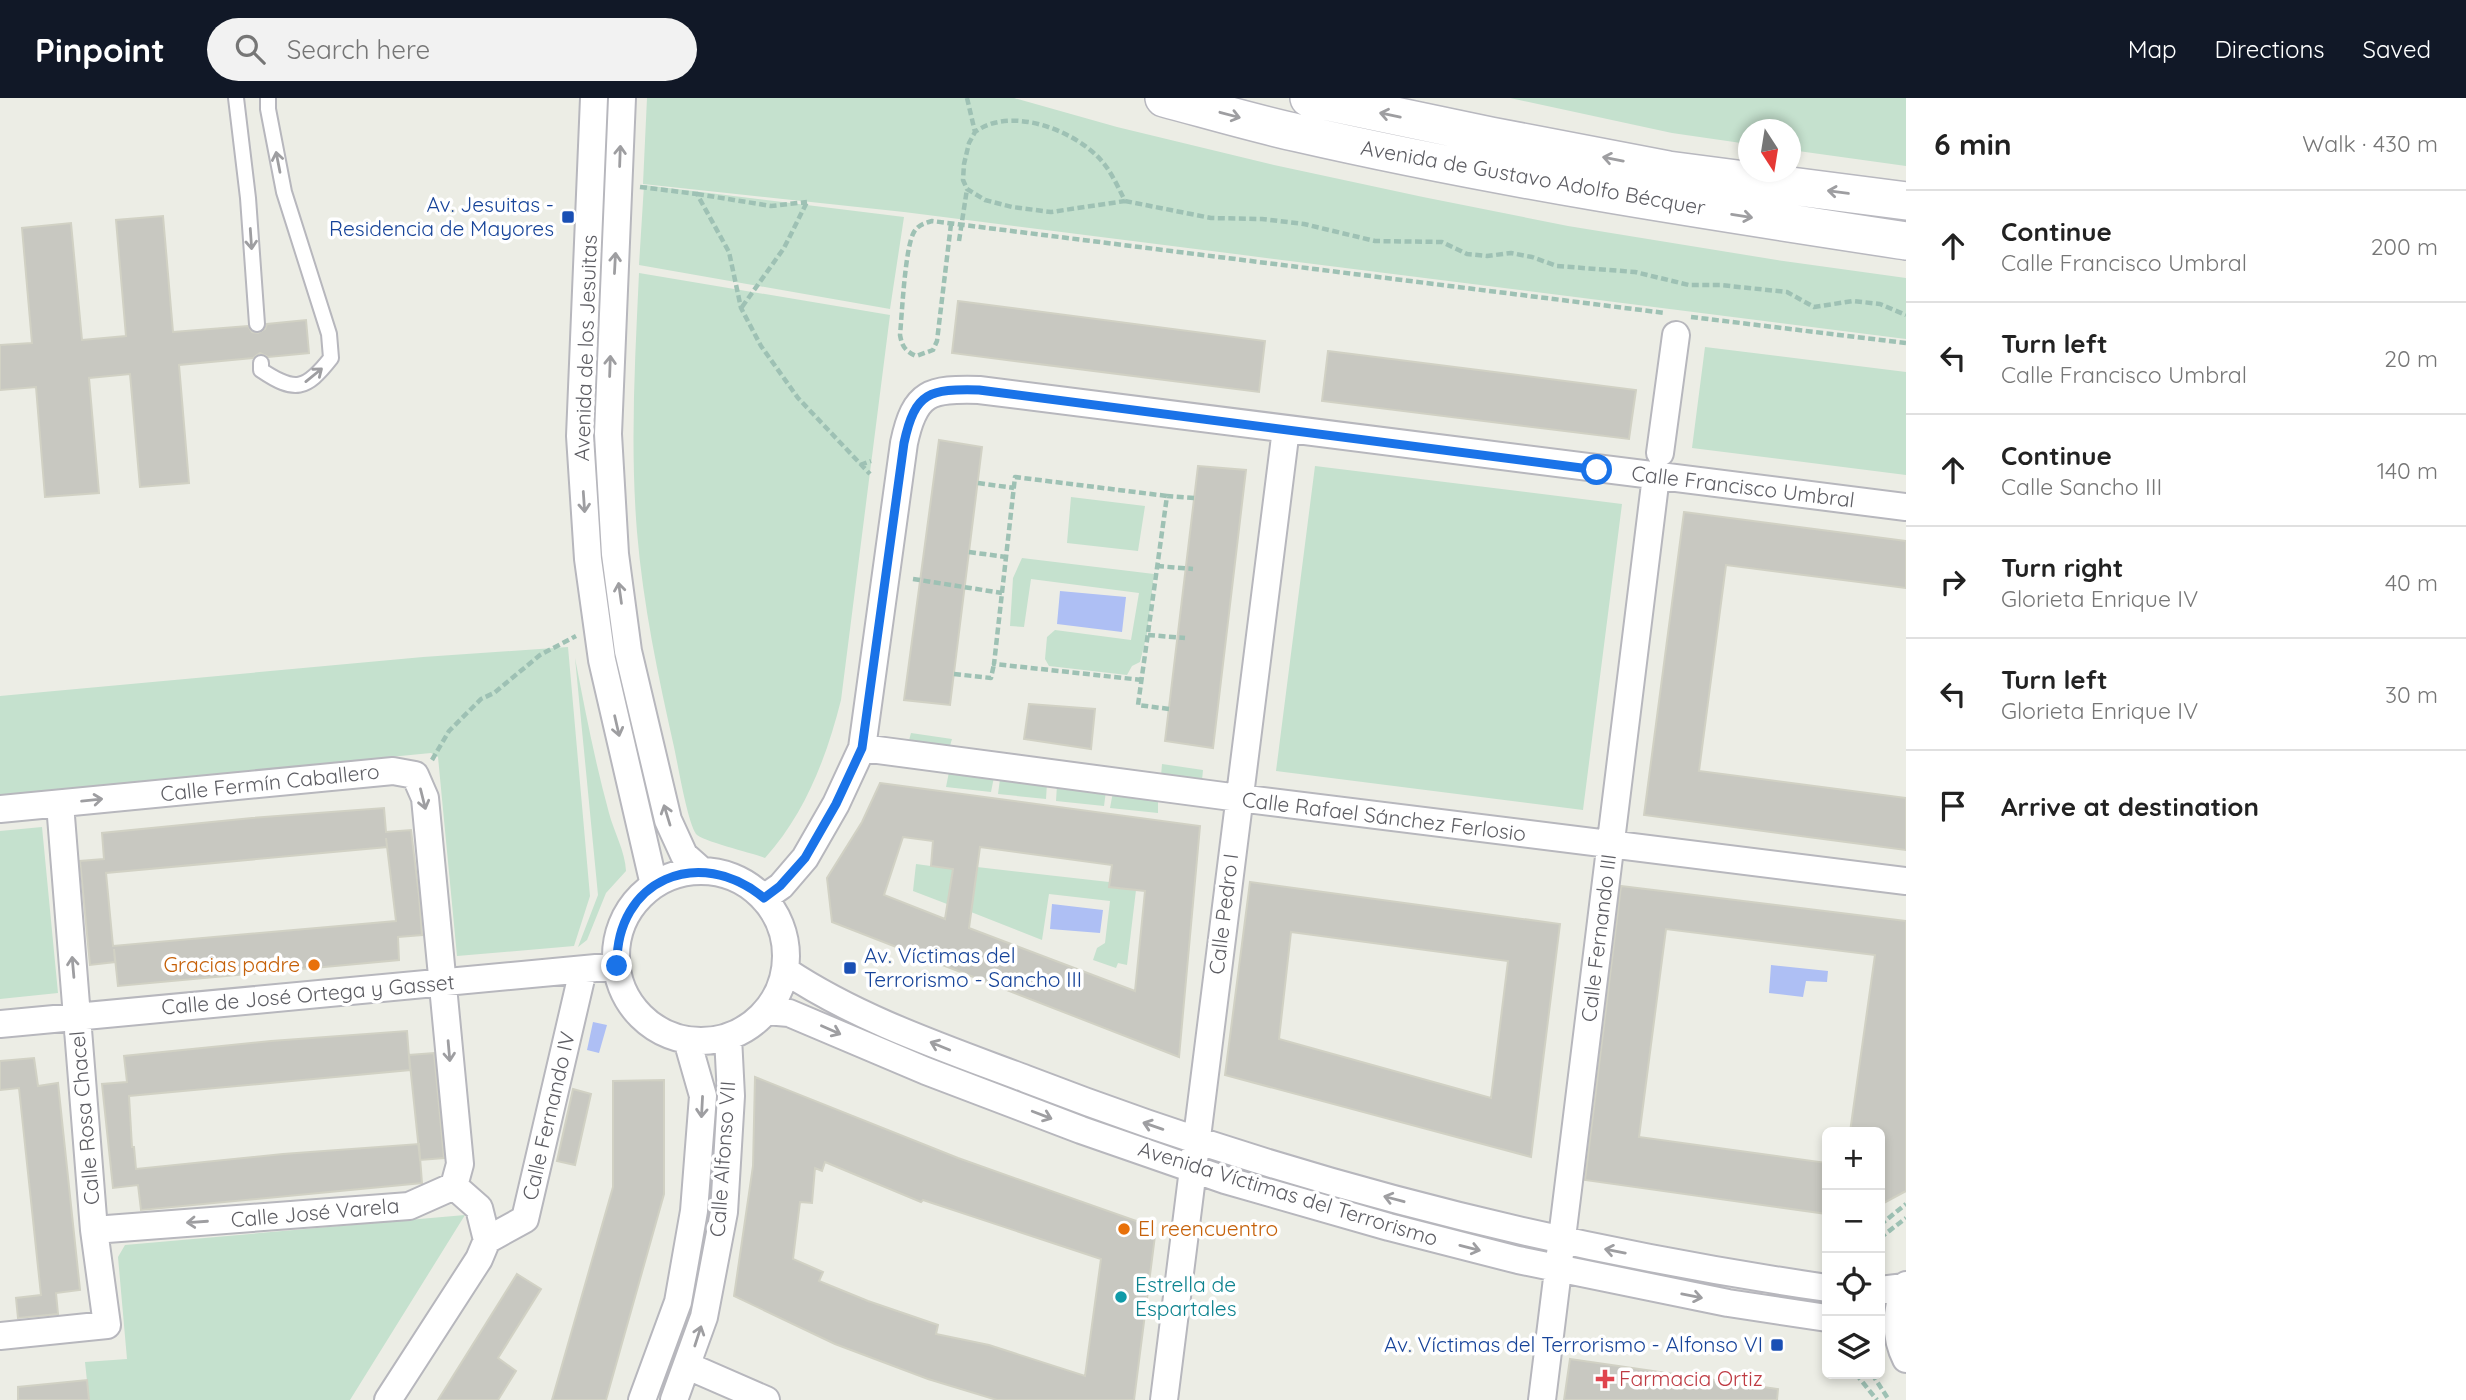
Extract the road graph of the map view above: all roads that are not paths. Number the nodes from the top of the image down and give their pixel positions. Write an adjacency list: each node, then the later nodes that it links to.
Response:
1 (236, 98): 10 (lane, one-way to 10)
2 (268, 98): 11 (lane, one-way to 2)
3 (594, 98): 22 (street, Avenida de los Jesuitas, one-way to 22)
4 (622, 98): 20 (street, Avenida de los Jesuitas, one-way to 4)
5 (1164, 98): 8 (street, Avenida de Gustavo Adolfo Bécquer, one-way to 8)
6 (1309, 98): 7 (street, Avenida de Gustavo Adolfo Bécquer, one-way to 6)
7 (1906, 201)
8 (1906, 241)
9 (1673, 321): 13 (street, Calle Fernando III)
10 (257, 324)
11 (261, 363)
12 (1286, 429): 13 (street, Calle Francisco Umbral); 15 (street, Calle Francisco Umbral); 16 (street, Calle Pedro I)
13 (1658, 464): 14 (street, Calle Francisco Umbral); 19 (street, Calle Fernando III)
14 (1906, 507)
15 (862, 748): 16 (street, Calle Rafael Sánchez Ferlosio); 23 (street, Calle Francisco Umbral)
16 (1238, 799): 19 (street, Calle Rafael Sánchez Ferlosio); 33 (street, Calle Pedro I)
17 (60, 804): 18 (street, Calle Fermín Caballero); 27 (street, Calle Fermín Caballero, one-way to 27); 29 (street, Calle Rosa Chacel, one-way to 17)
18 (0, 809)
19 (1610, 846): 21 (street, Calle Rafael Sánchez Ferlosio); 38 (street, Calle Fernando III)
20 (702, 871): 22 (street); 23 (street)
21 (1906, 881)
22 (654, 886): 24 (street)
23 (764, 898): 26 (street)
24 (617, 966): 25 (street, Calle de José Ortega y Gasset); 32 (street)
25 (583, 970): 27 (street, Calle de José Ortega y Gasset); 37 (street, Calle Fernando IV)
26 (786, 971): 28 (street); 33 (street, Avenida Víctimas del Terrorismo, one-way to 26)
27 (443, 983): 29 (street, Calle de José Ortega y Gasset); 35 (street, one-way to 35)
28 (766, 1011): 31 (street); 34 (street, Avenida Víctimas del Terrorismo, one-way to 34)
29 (77, 1017): 30 (street, Calle de José Ortega y Gasset); 36 (street, Calle Rosa Chacel)
30 (0, 1024)
31 (728, 1037): 32 (street); 45 (street, Calle Alfonso VII, one-way to 31)
32 (687, 1040): 47 (street, Calle Alfonso VII, one-way to 47)
33 (1198, 1141): 34 (street, Calle Pedro I); 38 (street, Avenida Víctimas del Terrorismo, one-way to 33)
34 (1194, 1170): 39 (street, Avenida Víctimas del Terrorismo, one-way to 39); 50 (street, Calle Pedro I)
35 (454, 1186): 36 (street, Calle José Varela, one-way to 36); 37 (street)
36 (94, 1230): 43 (street, Calle Rosa Chacel)
37 (487, 1240): 46 (street)
38 (1562, 1240): 39 (street, Calle Fernando III); 40 (street, Avenida Víctimas del Terrorismo, one-way to 38)
39 (1559, 1269): 42 (street, Avenida Víctimas del Terrorismo, one-way to 42); 51 (street, Calle Fernando III)
40 (1822, 1287)
41 (1897, 1287): 44 (street)
42 (1822, 1317)
43 (0, 1336)
44 (1895, 1347)
45 (688, 1366): 48 (street, Calle Alfonso VII); 49 (street)
46 (388, 1400)
47 (642, 1400)
48 (674, 1400)
49 (766, 1400)
50 (1164, 1400)
51 (1542, 1400)

